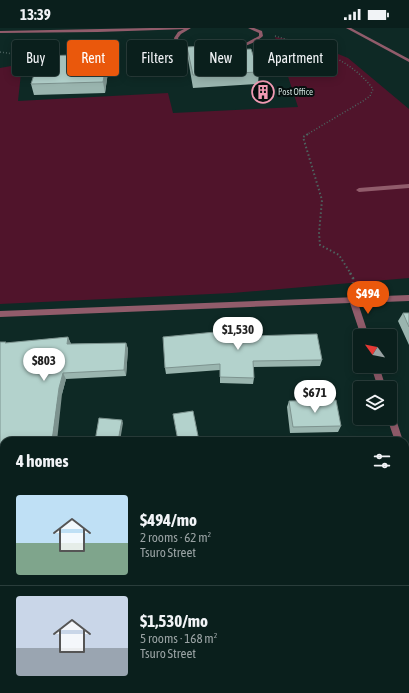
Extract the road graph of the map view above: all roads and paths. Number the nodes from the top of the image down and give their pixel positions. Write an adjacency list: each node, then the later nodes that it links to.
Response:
1 (32, 28): 7 (street)
2 (168, 28): 3 (street); 7 (street)
3 (189, 28): 10 (street)
4 (250, 28): 8 (street)
5 (348, 28): 13 (street)
6 (0, 32): 7 (street)
7 (30, 32)
8 (261, 32): 9 (street); 17 (path)
9 (246, 45)
10 (195, 49)
11 (0, 52): 12 (path)
12 (12, 54)
13 (409, 61)
14 (409, 186): 15 (street)
15 (359, 190)
16 (409, 298): 17 (street)
17 (353, 300): 18 (street); 19 (street)
18 (0, 314)
19 (363, 329)
20 (394, 425): 21 (street)
21 (398, 437)

